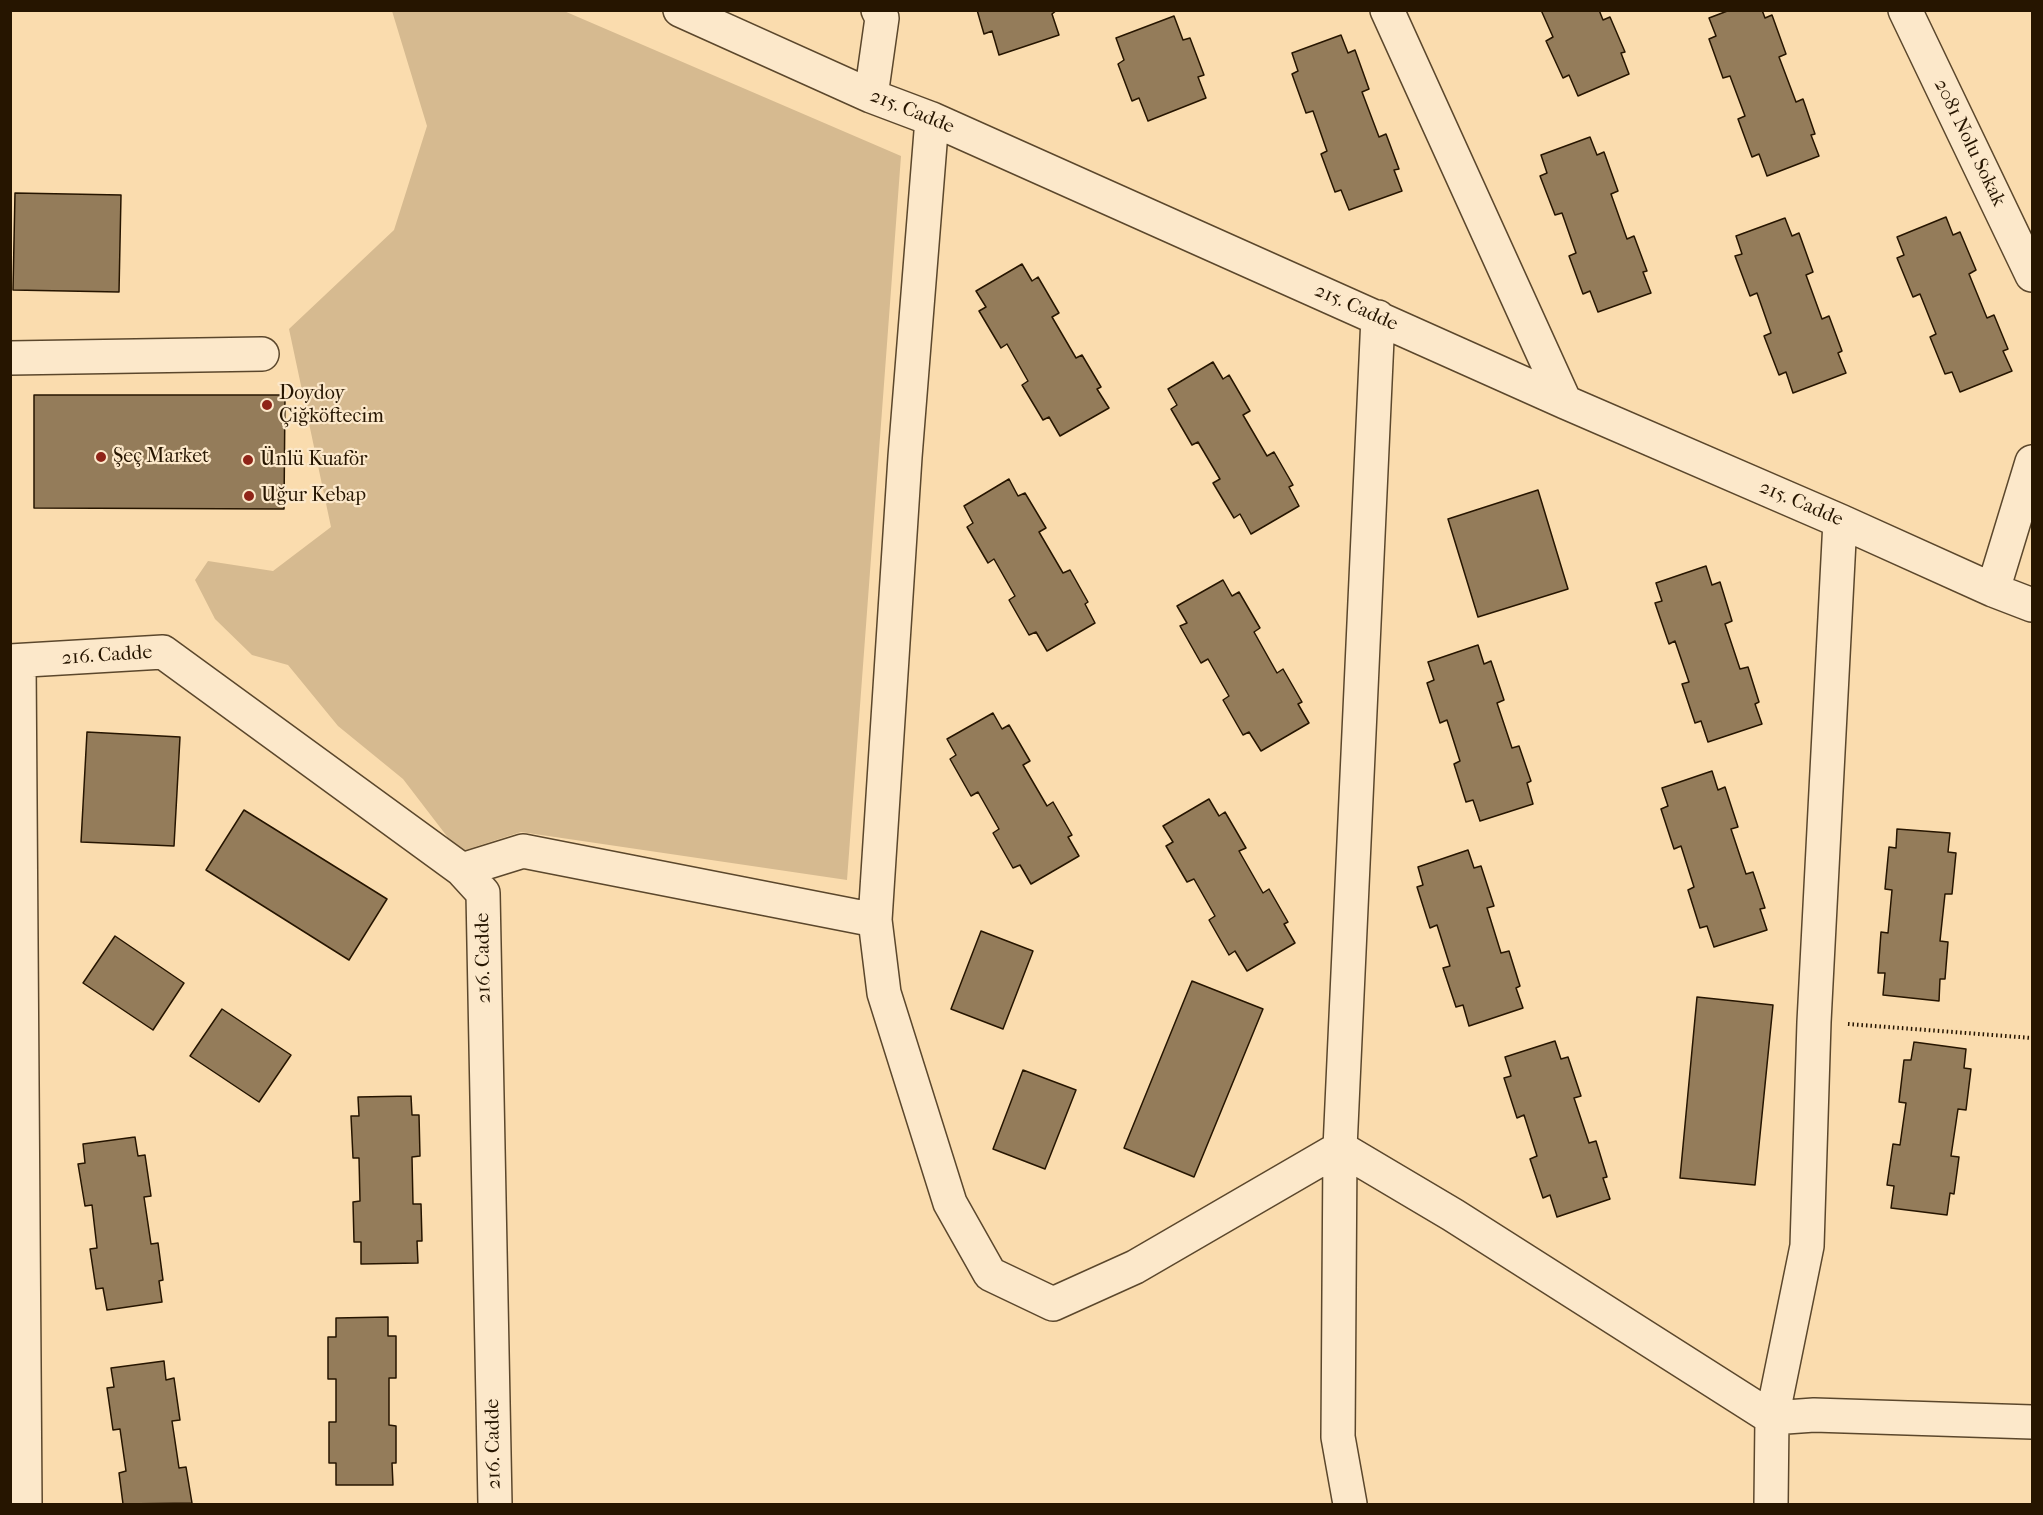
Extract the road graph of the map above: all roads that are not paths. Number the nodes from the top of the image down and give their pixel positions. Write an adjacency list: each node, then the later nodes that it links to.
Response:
1 (680, 10): 5 (street, 215. Cadde)
2 (878, 10): 5 (street)
3 (1387, 10): 11 (street)
4 (1905, 10): 7 (street, 2081 Nolu Sokak)
5 (871, 96): 6 (street, 215. Cadde)
6 (932, 119): 8 (street, 215. Cadde); 18 (street)
7 (2032, 275)
8 (1378, 317): 11 (street, 215. Cadde); 19 (street)
9 (262, 354): 10 (street)
10 (10, 358)
11 (1565, 402): 13 (street, 215. Cadde)
12 (2032, 462): 14 (street)
13 (1840, 521): 14 (street, 215. Cadde); 20 (street)
14 (1994, 590): 15 (street, 215. Cadde)
15 (2032, 605)
16 (15, 661): 17 (street, 216. Cadde); 22 (street)
17 (462, 870): 18 (street); 23 (street, 216. Cadde)
18 (875, 920): 19 (street)
19 (1340, 1148): 20 (street); 24 (street)
20 (1772, 1418): 21 (street); 25 (street)
21 (2032, 1422)
22 (25, 1504)
23 (495, 1504)
24 (1350, 1504)
25 (1771, 1504)

